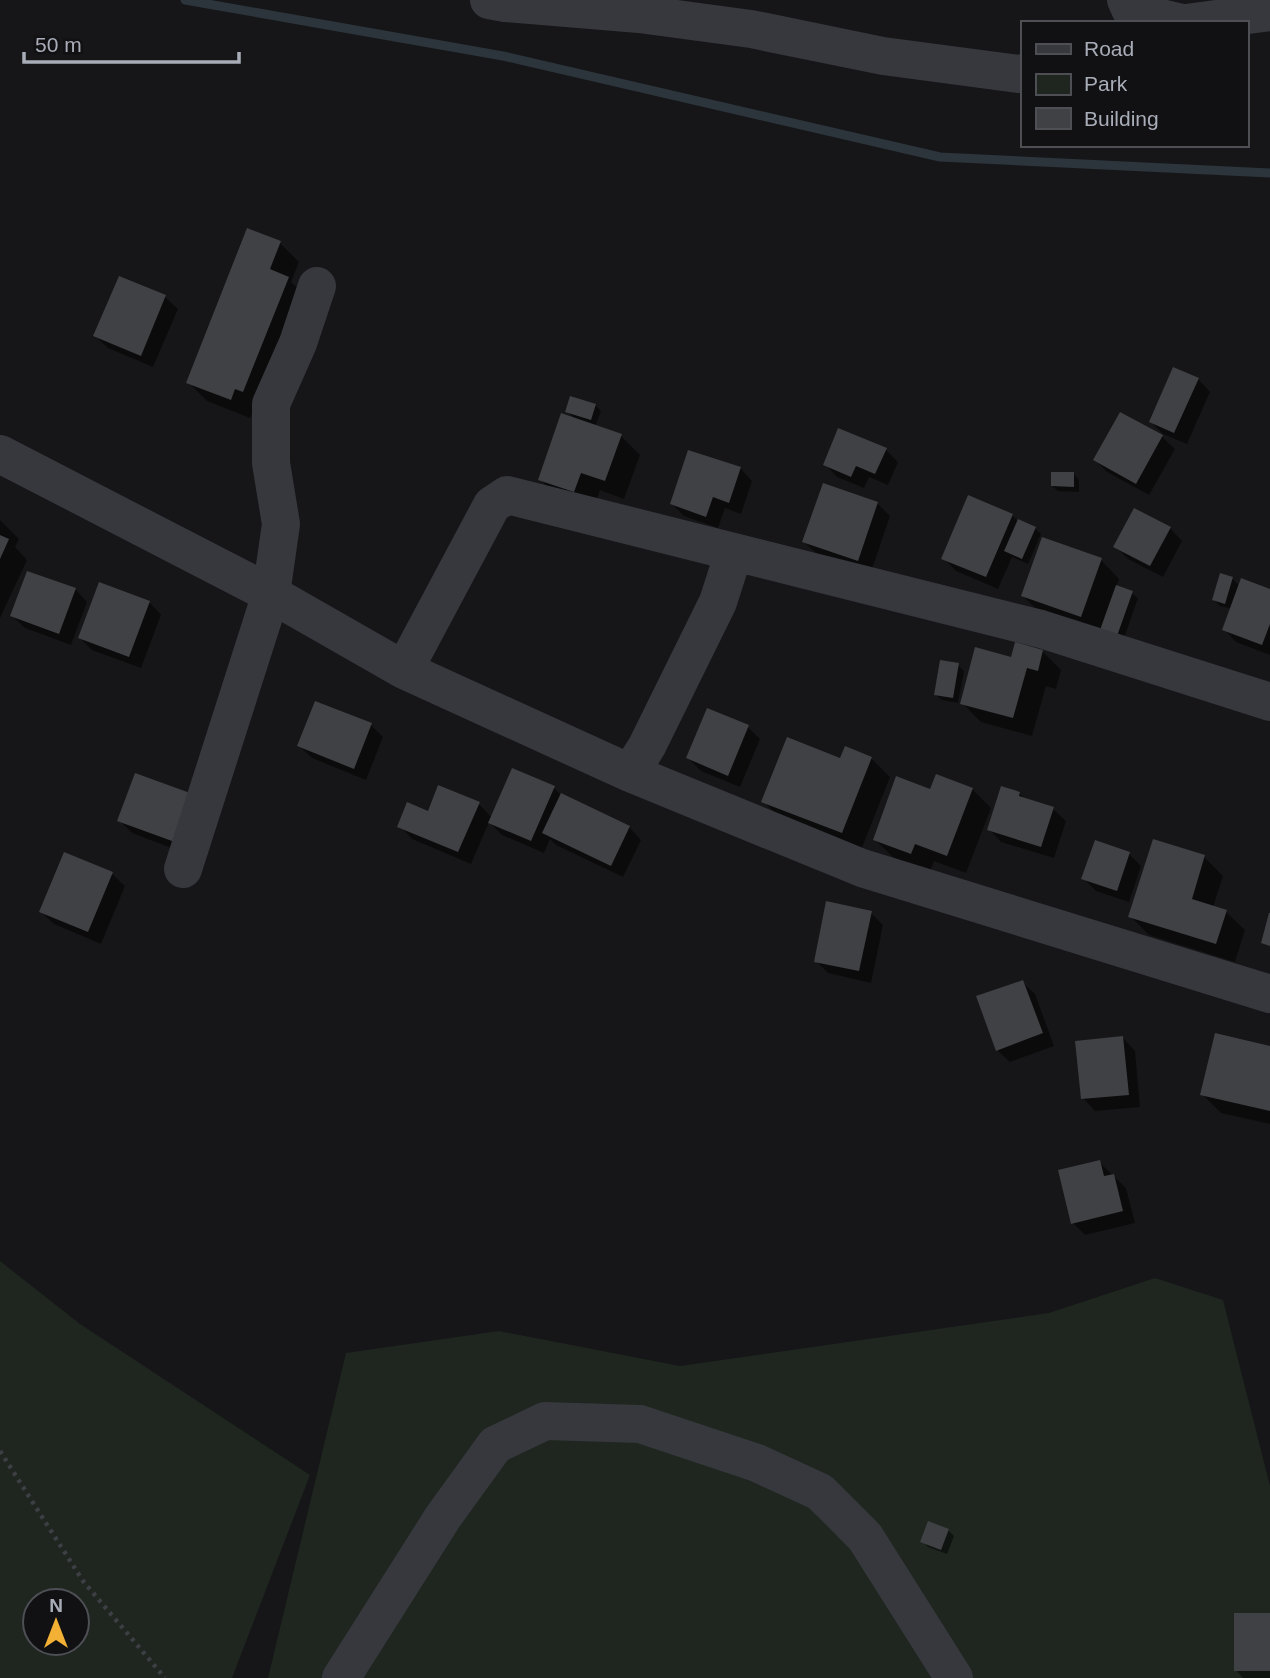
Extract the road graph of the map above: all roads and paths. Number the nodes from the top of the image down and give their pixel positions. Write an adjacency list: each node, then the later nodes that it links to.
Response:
1 (489, 0): 6 (street)
2 (1127, 11): 4 (street)
3 (1270, 12): 5 (street)
4 (1174, 21)
5 (1200, 21)
6 (1021, 73)
7 (317, 286): 10 (street)
8 (0, 454): 10 (street)
9 (734, 552): 11 (street); 12 (street); 13 (street)
10 (271, 594): 11 (street); 14 (street)
11 (404, 670): 13 (street)
12 (1270, 702)
13 (630, 773): 15 (street)
14 (183, 869)
15 (1270, 994)
16 (0, 1451): 17 (path)
17 (165, 1678)
18 (341, 1678): 19 (street)
19 (954, 1678)

